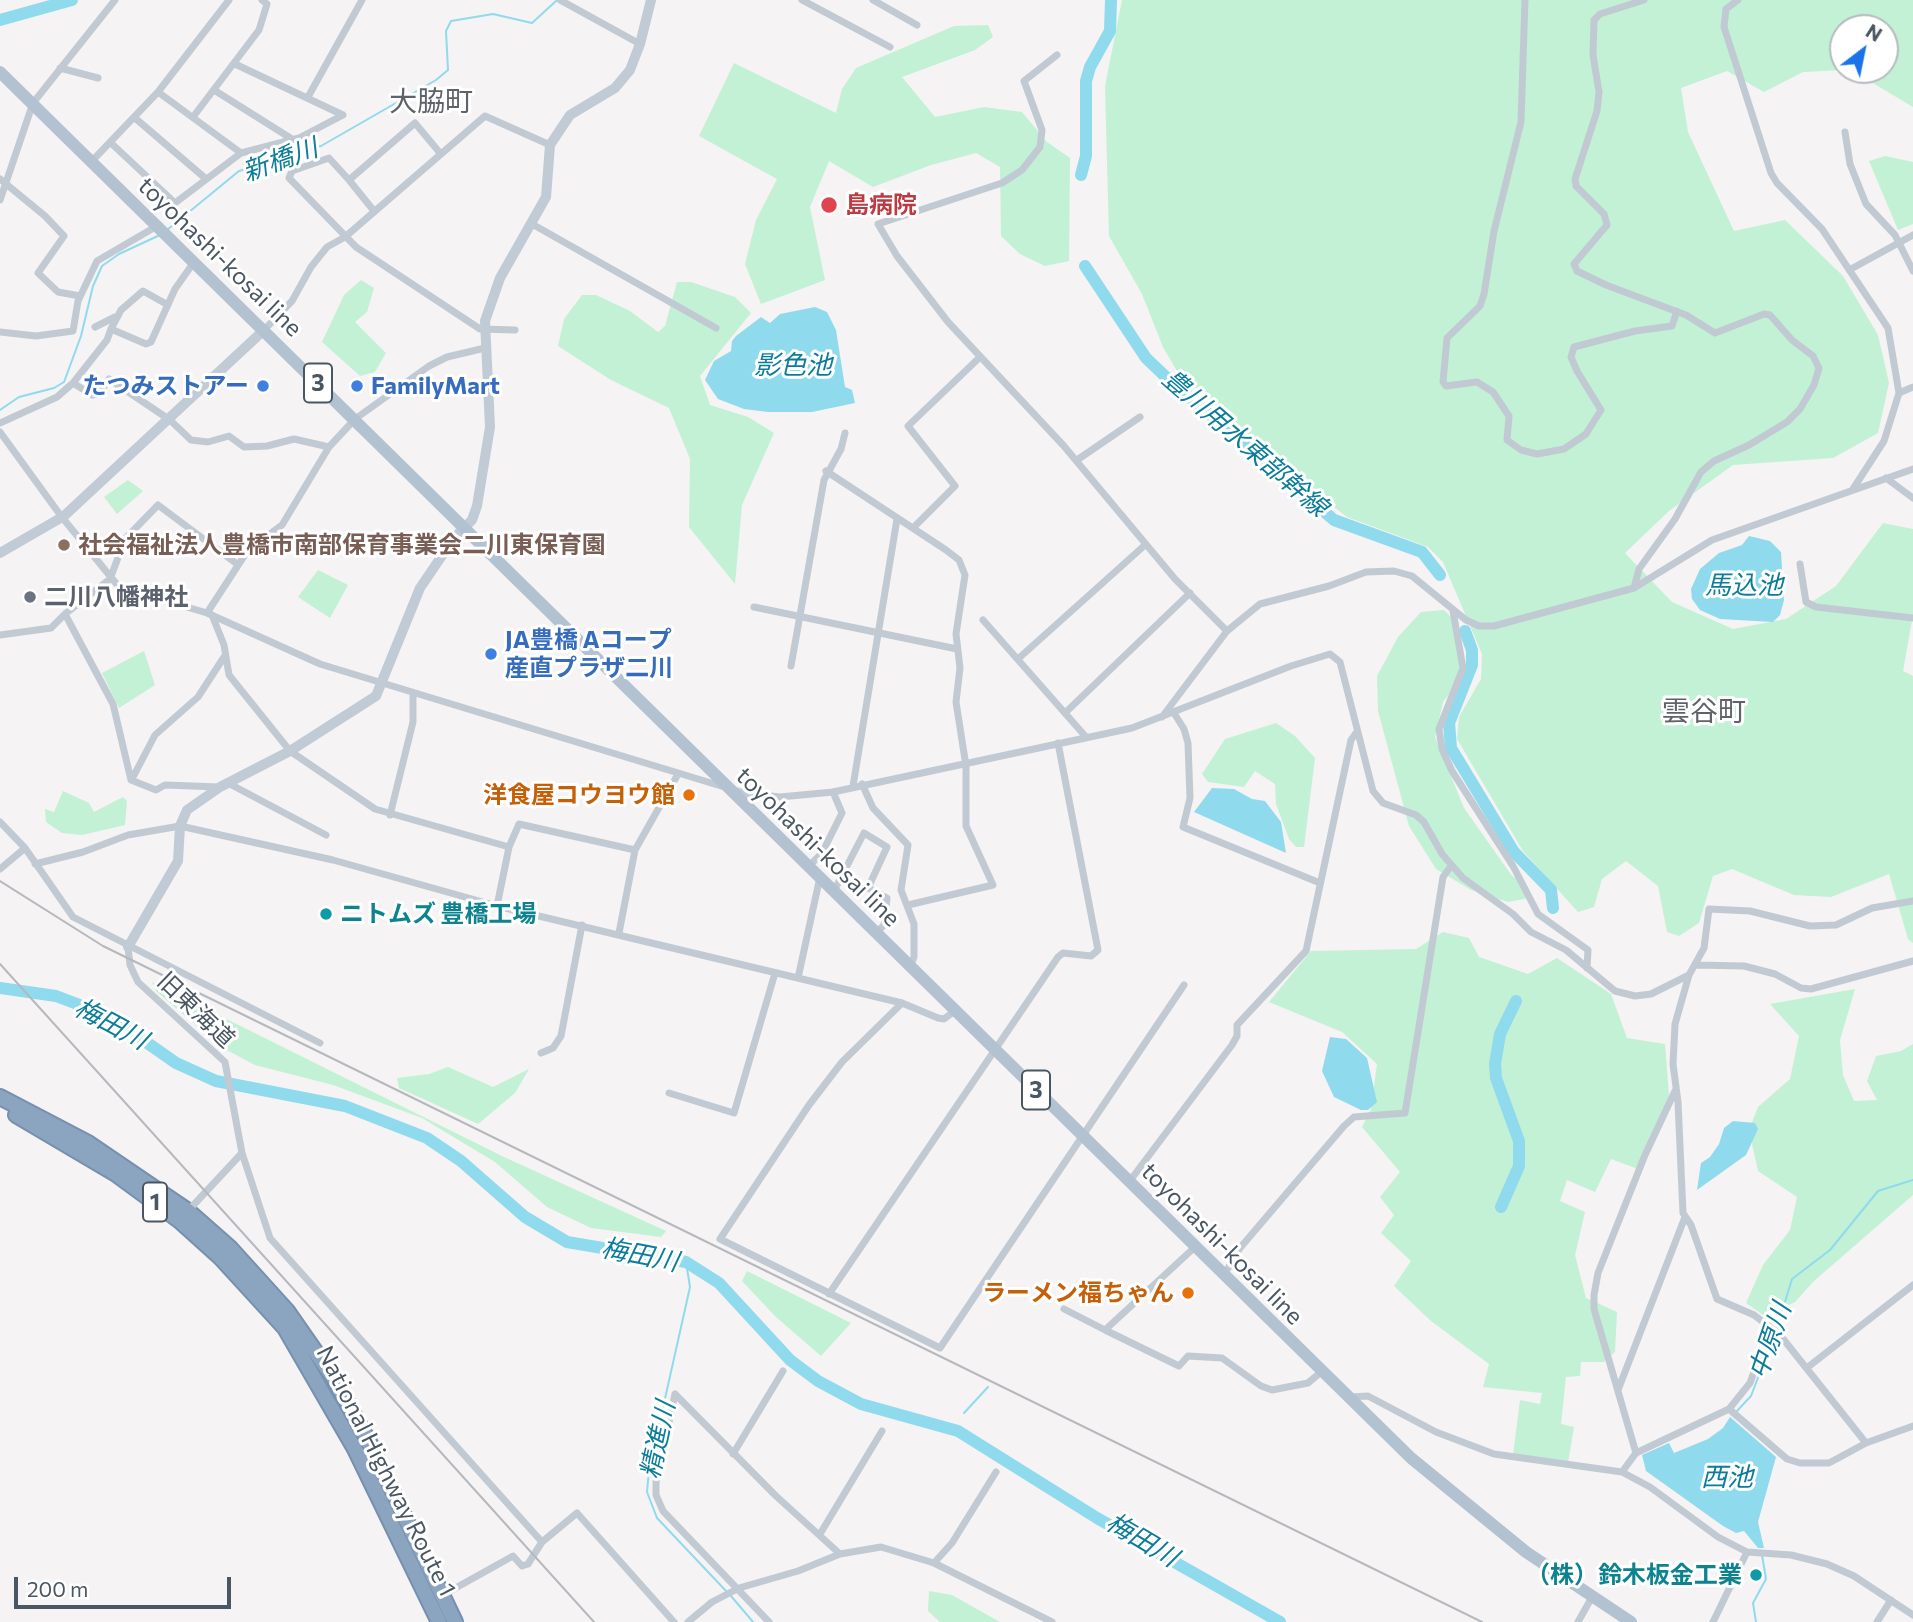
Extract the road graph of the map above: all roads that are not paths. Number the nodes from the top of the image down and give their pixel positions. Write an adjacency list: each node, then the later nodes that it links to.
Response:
1 (115, 0): 17 (street)
2 (229, 0): 21 (street)
3 (262, 0): 16 (street)
4 (362, 0): 22 (street)
5 (651, 0): 13 (street)
6 (802, 0): 14 (street)
7 (873, 0): 12 (street)
8 (1525, 0): 48 (street)
9 (1644, 0): 48 (street)
10 (1738, 0): 44 (street)
11 (562, 1): 13 (street)
12 (918, 25)
13 (640, 44): 29 (street)
14 (891, 47)
15 (1057, 55): 58 (street)
16 (235, 64): 20 (street); 22 (street)
17 (60, 68): 19 (street); 23 (street)
18 (0, 72): 23 (main road, toyohashi-kosai line / 3)
19 (99, 78)
20 (214, 90): 24 (street); 27 (street)
21 (158, 92): 24 (street); 25 (street)
22 (308, 97): 27 (street)
23 (33, 103): 32 (main road, toyohashi-kosai line / 3); 35 (street)
24 (193, 117): 30 (street)
25 (135, 118): 28 (street); 33 (street)
26 (1845, 132): 42 (street)
27 (292, 139): 30 (street)
28 (111, 143): 32 (street); 33 (street)
29 (550, 145): 31 (street); 38 (street)
30 (241, 153): 33 (street)
31 (440, 153): 34 (street); 37 (street)
32 (92, 161): 39 (main road, toyohashi-kosai line / 3)
33 (205, 178)
34 (349, 180): 37 (street); 41 (street)
35 (3, 181): 36 (street); 46 (street)
36 (0, 200)
37 (374, 211): 41 (street)
38 (532, 224): 52 (street); 55 (street)
39 (158, 226): 43 (main road, toyohashi-kosai line / 3); 46 (street)
40 (1913, 235): 42 (street)
41 (345, 237): 53 (street); 55 (street)
42 (1899, 242): 44 (street); 45 (street)
43 (194, 262): 47 (street); 53 (main road, toyohashi-kosai line / 3)
44 (1851, 269): 61 (street)
45 (1913, 271)
46 (80, 296): 56 (street)
47 (168, 305): 49 (street); 51 (street)
48 (1677, 311): 84 (street)
49 (116, 317): 50 (street); 51 (street)
50 (95, 327)
51 (111, 328): 59 (street)
52 (716, 328)
53 (264, 330): 63 (main road, toyohashi-kosai line / 3); 64 (street)
54 (515, 330): 55 (street)
55 (485, 331): 57 (street)
56 (0, 332)
57 (485, 348): 63 (street); 77 (street)
58 (979, 358): 69 (street); 78 (street)
59 (73, 383): 64 (street); 65 (street)
60 (1913, 387): 61 (street)
61 (1899, 393): 73 (street)
62 (1140, 417): 69 (street)
63 (355, 419): 68 (street); 77 (main road, toyohashi-kosai line / 3)
64 (170, 420): 68 (street); 75 (street)
65 (0, 423)
66 (0, 432): 75 (street)
67 (845, 433): 71 (street)
68 (329, 447): 81 (street)
69 (1077, 460): 79 (street)
70 (1913, 469): 72 (street)
71 (826, 471): 76 (street); 90 (street)
72 (1886, 478): 73 (street); 74 (street)
73 (1853, 489): 84 (street)
74 (1913, 498)
75 (61, 516): 80 (street); 83 (street)
76 (897, 519): 78 (street); 94 (street)
77 (466, 528): 100 (street); 114 (main road, toyohashi-kosai line / 3)
78 (914, 528): 96 (street)
79 (1145, 545): 85 (street); 98 (street)
80 (1, 549)
81 (237, 564): 83 (street); 88 (street)
82 (1800, 564): 91 (street)
83 (110, 579): 88 (street); 89 (street)
84 (1634, 588): 87 (street)
85 (1190, 593): 93 (street); 102 (street)
86 (754, 607): 90 (street)
87 (1453, 611): 93 (street); 140 (street)
88 (209, 613): 97 (street); 100 (street)
89 (65, 614): 95 (street); 111 (street)
90 (799, 618): 94 (street); 99 (street)
91 (1913, 618)
92 (983, 620): 98 (street)
93 (1227, 631): 104 (street)
94 (876, 634): 96 (street); 113 (street)
95 (0, 635)
96 (957, 649): 109 (street)
97 (224, 657): 108 (street); 111 (street)
98 (1019, 658): 102 (street)
99 (792, 666)
100 (381, 684): 101 (street); 108 (street)
101 (413, 694): 110 (street); 116 (street)
102 (1066, 712): 106 (street)
103 (1174, 713): 104 (street); 105 (street); 128 (street)
104 (1161, 717): 106 (street)
105 (1356, 733): 125 (street); 128 (street)
106 (1086, 737): 107 (street)
107 (1058, 743): 109 (street); 148 (street)
108 (290, 751): 112 (street); 116 (street)
109 (964, 762): 113 (street); 131 (street)
110 (678, 774): 114 (street); 122 (street)
111 (131, 780): 112 (street)
112 (224, 785): 118 (street); 119 (street)
113 (858, 785): 115 (street); 131 (street)
114 (727, 789): 115 (street); 124 (main road, toyohashi-kosai line / 3)
115 (833, 792): 124 (street)
116 (390, 814): 120 (street)
117 (0, 821): 121 (street)
118 (180, 826): 123 (street); 132 (street); 136 (street)
119 (326, 835)
120 (509, 847): 122 (street); 132 (street)
121 (25, 848): 123 (street); 126 (street)
122 (635, 850): 135 (street)
123 (35, 863): 136 (street)
124 (809, 866): 127 (main road, toyohashi-kosai line / 3)
125 (1451, 866): 140 (street); 160 (street)
126 (0, 869)
127 (820, 877): 129 (main road, toyohashi-kosai line / 3); 143 (street)
128 (1320, 883): 156 (street)
129 (834, 891): 134 (main road, toyohashi-kosai line / 3); 134 (street)
130 (1913, 901): 139 (street)
131 (908, 905): 138 (street)
132 (497, 906): 133 (street)
133 (582, 925): 135 (street); 149 (street)
134 (877, 932): 138 (main road, toyohashi-kosai line / 3)
135 (619, 933): 141 (street)
136 (128, 947): 147 (street); 155 (street, 旧東海道)
137 (1913, 961): 139 (street)
138 (911, 965): 146 (main road, toyohashi-kosai line / 3)
139 (1695, 965): 142 (street)
140 (1587, 968): 142 (street)
141 (775, 973): 143 (street); 151 (street)
142 (1689, 975): 150 (street)
143 (798, 978): 145 (street)
144 (1184, 985): 154 (street)
145 (902, 1003): 146 (street); 162 (street)
146 (956, 1010): 148 (main road, toyohashi-kosai line / 3)
147 (320, 1043)
148 (995, 1049): 154 (main road, toyohashi-kosai line / 3); 162 (street)
149 (541, 1053)
150 (1675, 1091): 158 (street); 169 (street)
151 (668, 1093)
152 (0, 1097): 157 (highway, National Highway Route 1 / 1)
153 (0, 1106): 157 (highway, National Highway Route 1 / 1)
154 (1081, 1135): 156 (main road, toyohashi-kosai line / 3); 162 (street)
155 (242, 1153): 157 (street); 180 (street, 旧東海道)
156 (1129, 1182): 159 (main road, toyohashi-kosai line / 3)
157 (184, 1216): 185 (highway, National Highway Route 1 / 1); 189 (highway, National Highway Route 1 / 1)
158 (1685, 1217): 165 (street); 169 (street)
159 (1195, 1247): 160 (main road, toyohashi-kosai line / 3); 164 (street)
160 (1224, 1275): 168 (main road, toyohashi-kosai line / 3)
161 (1913, 1284): 166 (street)
162 (829, 1294)
163 (1064, 1309): 164 (street)
164 (1105, 1330): 168 (street)
165 (1774, 1331): 166 (street); 171 (street)
166 (1808, 1367): 174 (street)
167 (783, 1371): 176 (street)
168 (1321, 1372): 170 (main road, toyohashi-kosai line / 3)
169 (1618, 1391): 175 (street)
170 (1348, 1397): 178 (street); 186 (main road, toyohashi-kosai line / 3)
171 (1732, 1412): 174 (street); 175 (street)
172 (1913, 1426): 174 (street)
173 (882, 1431): 179 (street)
174 (1866, 1443)
175 (1636, 1453): 178 (street)
176 (733, 1454): 179 (street); 184 (street)
177 (996, 1472): 183 (street)
178 (1622, 1472): 181 (street)
179 (820, 1534): 182 (street)
180 (542, 1542): 185 (street); 191 (street)
181 (1747, 1552): 187 (street); 197 (street)
182 (840, 1554): 183 (street); 184 (street)
183 (934, 1563): 194 (street)
184 (737, 1589): 192 (street); 193 (street)
185 (442, 1595): 190 (highway, National Highway Route 1 / 1)
186 (1592, 1597): 195 (street); 196 (main road, toyohashi-kosai line / 3)
187 (1891, 1600): 188 (street); 198 (street)
188 (1913, 1615)
189 (439, 1622)
190 (455, 1622)
191 (674, 1622)
192 (688, 1622)
193 (769, 1622)
194 (1052, 1622)
195 (1578, 1622)
196 (1631, 1622)
197 (1713, 1622)
198 (1877, 1622)

